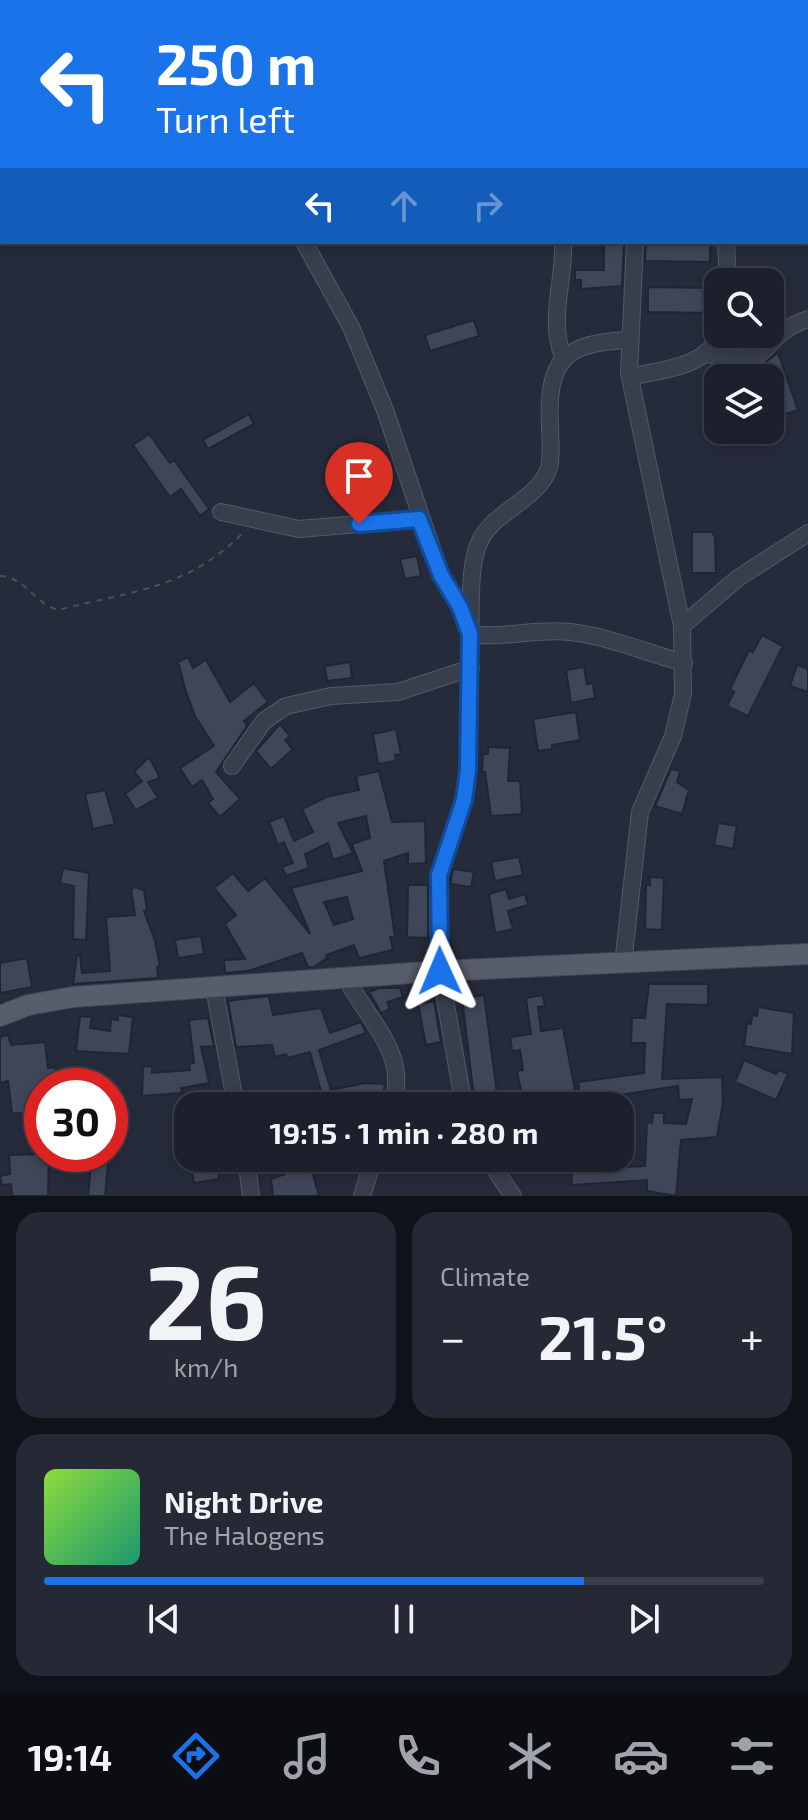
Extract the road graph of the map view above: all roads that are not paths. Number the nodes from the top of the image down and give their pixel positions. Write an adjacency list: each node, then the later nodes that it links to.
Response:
1 (305, 244): 13 (street)
2 (563, 244): 10 (street)
3 (635, 244): 7 (street)
4 (726, 244): 5 (street)
5 (727, 268)
6 (808, 319): 9 (street)
7 (628, 340): 10 (street); 11 (street)
8 (712, 348): 9 (street)
9 (709, 354): 11 (street)
10 (563, 356): 16 (street)
11 (630, 377): 15 (street)
12 (221, 512): 13 (street)
13 (419, 519): 16 (street)
14 (808, 533): 15 (street)
15 (682, 626): 17 (street)
16 (470, 634): 17 (street); 18 (street)
17 (684, 663): 21 (street)
18 (471, 668): 19 (street); 22 (street)
19 (232, 766)
20 (808, 954): 21 (main road)
21 (623, 964): 22 (main road)
22 (440, 971): 23 (main road); 28 (street)
23 (346, 978): 24 (main road); 27 (street)
24 (214, 987): 25 (main road); 26 (street)
25 (0, 1016)
26 (233, 1092)
27 (397, 1092)
28 (462, 1092)
29 (248, 1172): 32 (street)
30 (370, 1172): 33 (street)
31 (497, 1172): 34 (street)
32 (251, 1196)
33 (362, 1196)
34 (513, 1196)

